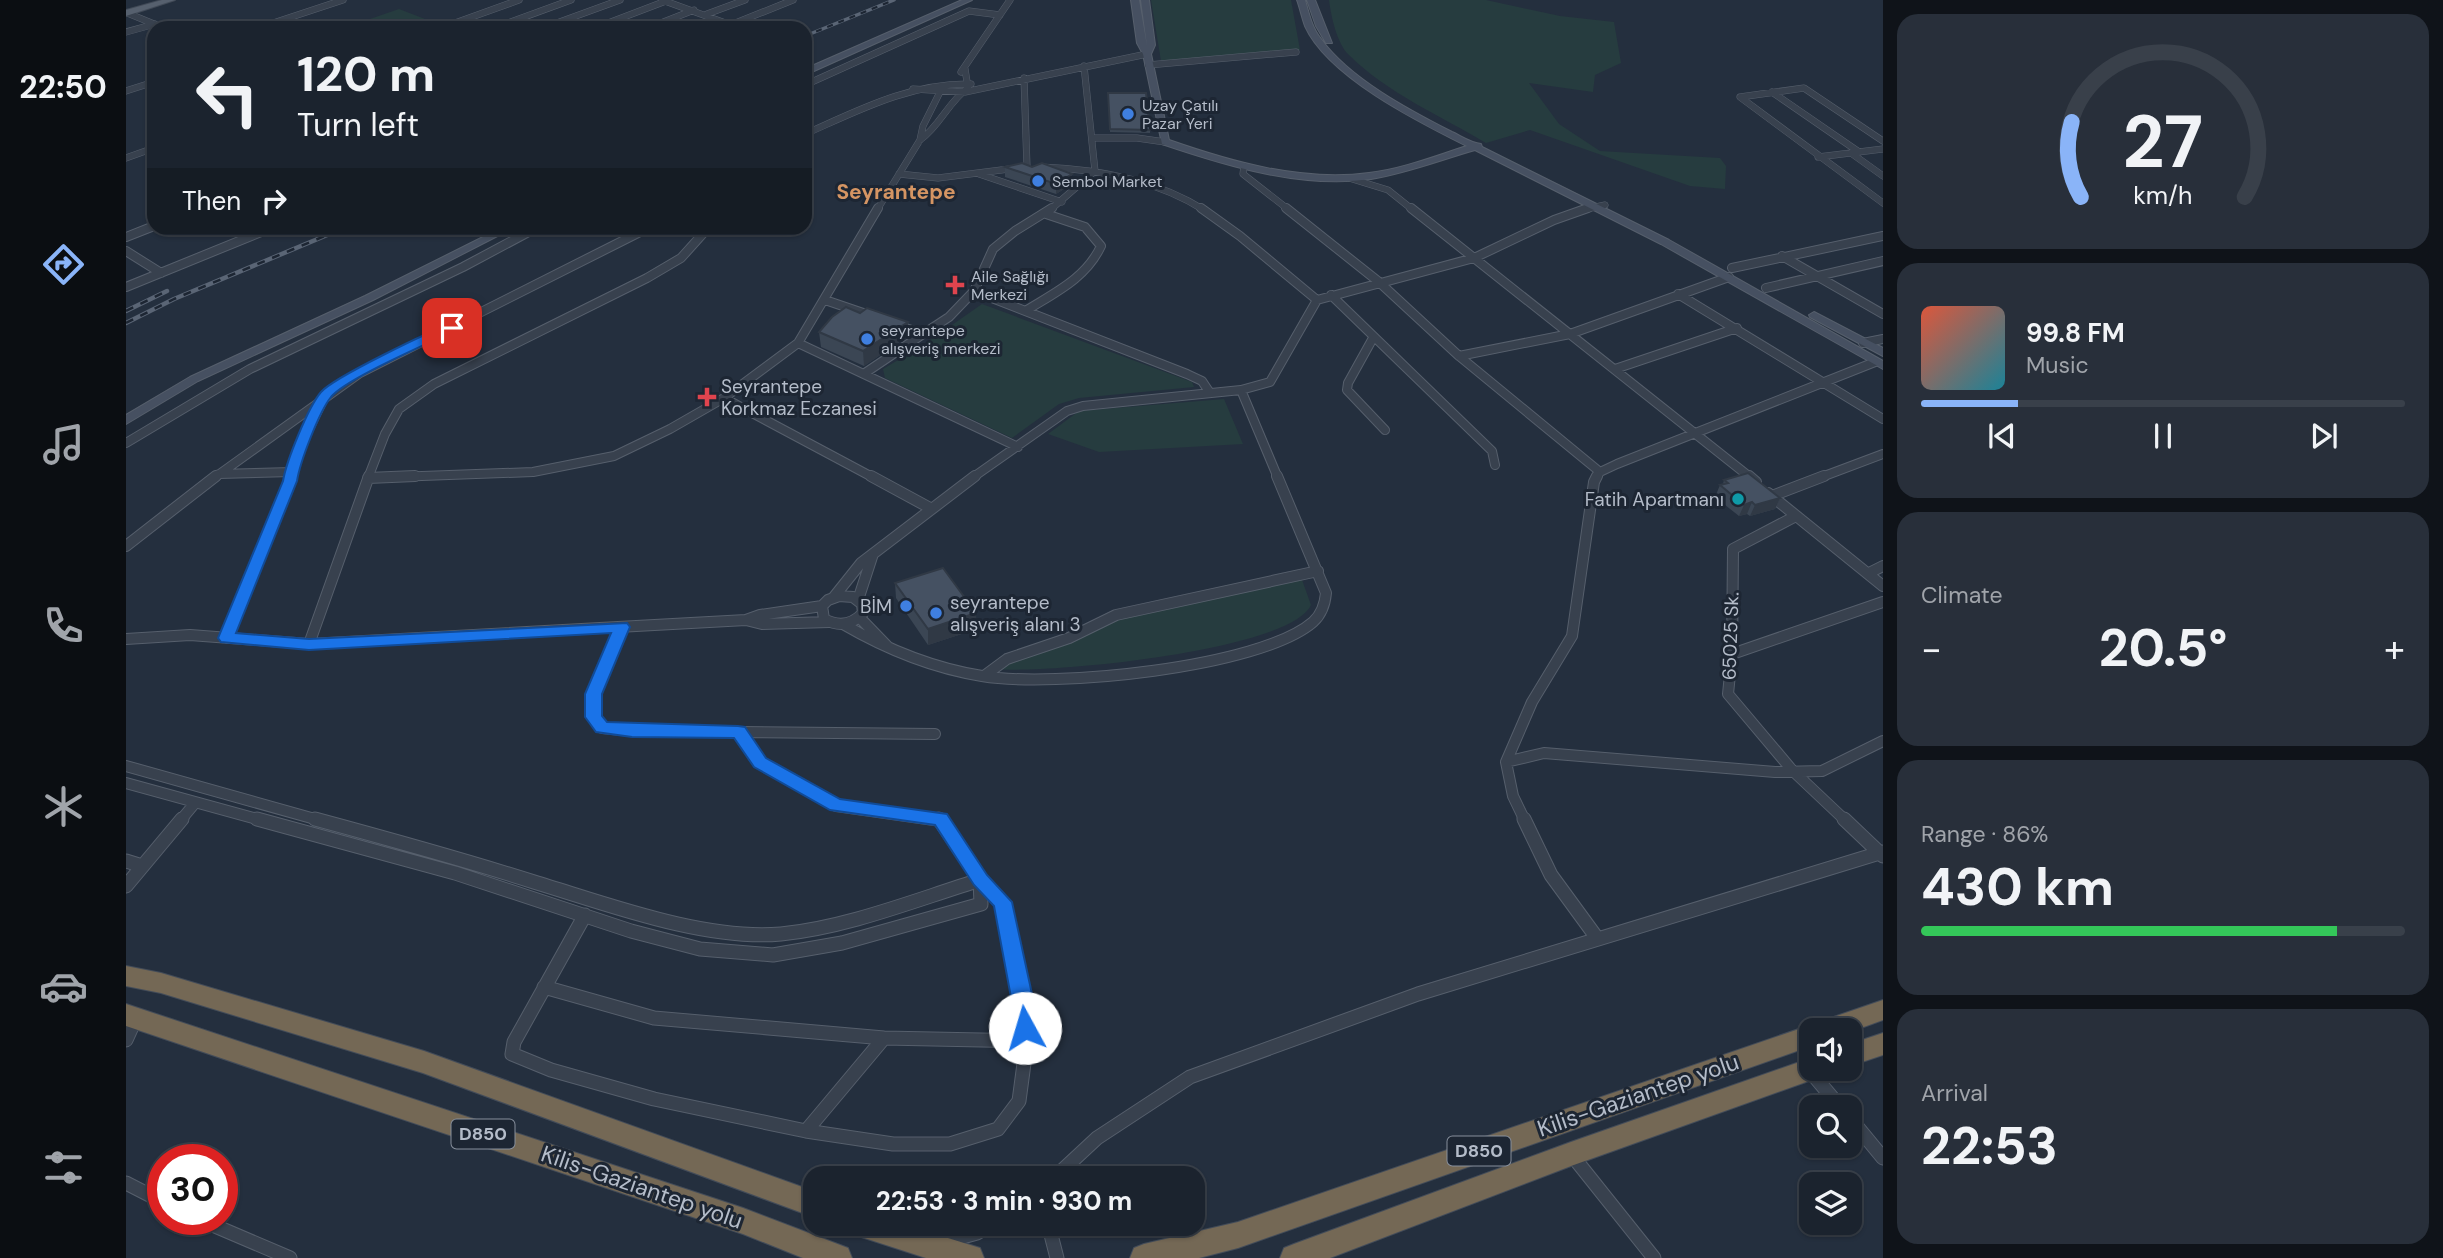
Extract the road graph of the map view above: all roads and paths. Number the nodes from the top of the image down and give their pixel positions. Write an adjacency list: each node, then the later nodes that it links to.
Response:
1 (151, 0): 19 (main road)
2 (170, 0): 21 (main road)
3 (343, 0): 25 (street)
4 (519, 0): 26 (street)
5 (571, 0): 27 (street)
6 (620, 0): 28 (street)
7 (694, 0): 18 (street)
8 (745, 0): 22 (street)
9 (793, 0): 32 (street)
10 (954, 0): 37 (street)
11 (968, 0): 40 (street)
12 (1010, 0): 23 (street)
13 (1135, 0): 36 (street)
14 (1145, 0): 36 (street)
15 (1301, 0): 58 (street)
16 (1311, 0): 58 (street)
17 (664, 1): 18 (street); 29 (street)
18 (679, 5): 20 (street)
19 (126, 8)
20 (694, 10): 22 (street); 30 (street)
21 (126, 13): 24 (street)
22 (707, 15): 31 (street)
23 (1000, 15): 41 (street); 43 (street)
24 (147, 21)
25 (279, 21)
26 (460, 21)
27 (513, 21)
28 (562, 21)
29 (613, 21)
30 (666, 21)
31 (721, 21)
32 (741, 21)
33 (147, 26): 34 (street)
34 (126, 33)
35 (1296, 52): 38 (street)
36 (1147, 54): 38 (street); 39 (street)
37 (812, 63)
38 (1149, 65): 57 (street)
39 (1084, 66): 42 (street); 54 (street)
40 (812, 69)
41 (965, 69): 44 (street); 46 (street)
42 (1024, 78): 45 (street); 65 (street)
43 (812, 82)
44 (950, 82): 46 (street); 48 (street); 49 (street)
45 (1005, 82): 46 (street); 51 (street)
46 (967, 83): 51 (street)
47 (147, 84): 50 (street)
48 (913, 89): 49 (street); 53 (street)
49 (942, 90): 51 (street); 55 (street)
50 (126, 91)
51 (965, 92): 55 (street)
52 (1772, 92): 56 (street); 61 (street); 62 (street)
53 (812, 131)
54 (1093, 138): 57 (street); 66 (street)
55 (920, 140): 68 (street)
56 (1883, 141)
57 (1165, 142): 64 (street)
58 (1477, 144): 70 (street); 73 (street); 74 (street)
59 (1883, 149): 61 (street)
60 (147, 150): 63 (street)
61 (1855, 153): 62 (street); 69 (street)
62 (1818, 156): 72 (street)
63 (126, 158)
64 (1244, 166): 70 (street); 92 (street)
65 (1027, 167): 66 (street); 67 (street)
66 (1095, 171): 71 (street); 98 (street)
67 (976, 173): 68 (street); 71 (street)
68 (899, 174): 99 (street)
69 (1883, 176)
70 (1349, 178): 87 (street)
71 (1062, 202): 75 (street)
72 (1883, 203)
73 (1605, 205): 74 (street); 89 (street)
74 (1592, 207): 87 (street); 89 (street)
75 (1046, 214): 95 (street); 100 (street)
76 (147, 229): 84 (street)
77 (254, 235): 90 (street)
78 (479, 235): 118 (street)
79 (494, 235): 120 (street)
80 (523, 235): 123 (street)
81 (634, 235): 116 (street)
82 (702, 235): 130 (street)
83 (1883, 236): 86 (street)
84 (126, 237)
85 (126, 251): 90 (street)
86 (1782, 256): 89 (street); 91 (street)
87 (1474, 258): 92 (street); 104 (street)
88 (1883, 261): 91 (street)
89 (1731, 272): 94 (street); 96 (street); 110 (street)
90 (161, 273): 93 (street)
91 (1815, 275): 94 (street); 101 (street)
92 (1379, 282): 97 (street); 109 (street)
93 (126, 287)
94 (1766, 288): 108 (street)
95 (974, 291): 100 (street); 103 (street)
96 (1678, 294): 102 (street); 104 (street)
97 (1331, 295): 98 (street); 105 (street)
98 (1317, 299): 114 (street)
99 (825, 300): 103 (street); 107 (street)
100 (1027, 310): 115 (street)
101 (1883, 314)
102 (1737, 328): 111 (street); 113 (street)
103 (923, 334): 112 (street)
104 (1570, 334): 109 (street); 111 (street)
105 (1373, 338): 121 (street); 126 (street)
106 (1883, 339): 108 (street)
107 (798, 343): 112 (street); 117 (street)
108 (1863, 343): 110 (street)
109 (1459, 356): 128 (street)
110 (1880, 360): 113 (street)
111 (1615, 369): 122 (street)
112 (865, 373): 124 (street)
113 (1825, 382): 119 (street); 122 (street)
114 (1241, 390): 115 (street); 137 (street)
115 (1210, 393): 124 (street)
116 (326, 394): 127 (street); 129 (street)
117 (724, 398): 130 (street); 132 (street)
118 (126, 411)
119 (1883, 419)
120 (126, 420)
121 (1385, 430)
122 (1697, 433): 128 (street); 131 (street)
123 (126, 443)
124 (1017, 447): 132 (street)
125 (1881, 457): 131 (street)
126 (1495, 465)
127 (292, 472): 129 (street); 149 (street)
128 (1600, 472): 158 (street)
129 (219, 474): 134 (street)
130 (368, 478): 151 (street)
131 (1772, 496): 133 (street)
132 (929, 508): 135 (street)
133 (1796, 516): 138 (street); 153 (street, 65025 Sk.)
134 (126, 546)
135 (872, 557): 140 (street); 141 (street)
136 (1883, 566): 138 (street)
137 (1318, 571): 154 (street); 154 (street)
138 (1869, 573): 139 (street)
139 (1883, 586)
140 (833, 598): 141 (street); 143 (street)
141 (858, 600): 144 (street)
142 (1883, 602): 153 (street)
143 (822, 606): 145 (street); 146 (street)
144 (860, 618): 147 (street); 152 (street)
145 (746, 620): 146 (street); 148 (street)
146 (829, 622): 147 (street)
147 (843, 624): 152 (street)
148 (622, 627): 151 (street); 155 (street)
149 (226, 638): 150 (street); 151 (street)
150 (126, 639)
151 (309, 644)
152 (888, 647): 154 (street)
153 (1731, 654): 160 (street, 65025 Sk.)
154 (984, 677)
155 (738, 732): 156 (street); 166 (street)
156 (935, 734)
157 (1883, 740): 160 (street)
158 (1506, 762): 160 (street); 169 (street)
159 (126, 766): 166 (street)
160 (1792, 770): 163 (street, 65025 Sk.)
161 (126, 783): 162 (street)
162 (195, 803): 165 (street); 168 (street)
163 (1882, 853): 169 (street)
164 (126, 861): 165 (street)
165 (142, 866): 167 (street)
166 (981, 880): 168 (street); 177 (street)
167 (126, 886)
168 (585, 915): 171 (street)
169 (1597, 938): 187 (street)
170 (126, 976): 190 (highway, Kilis-Gaziantep yolu / D850)
171 (544, 987): 175 (street); 183 (street)
172 (1883, 1010): 173 (highway)
173 (1860, 1018)
174 (129, 1024): 197 (highway, Kilis-Gaziantep yolu / D850)
175 (884, 1038): 177 (street); 183 (street)
176 (1799, 1039): 200 (highway, Kilis-Gaziantep yolu / D850)
177 (1027, 1041): 183 (street)
178 (1883, 1044): 179 (highway)
179 (1862, 1051)
180 (1799, 1073): 185 (highway, Kilis-Gaziantep yolu / D850)
181 (1820, 1081): 182 (street)
182 (1831, 1095)
183 (806, 1131)
184 (1862, 1133): 186 (street)
185 (1572, 1154): 201 (highway, Kilis-Gaziantep yolu / D850); 202 (street)
186 (1883, 1158)
187 (1067, 1166)
188 (126, 1183): 189 (street)
189 (147, 1194)
190 (803, 1200)
191 (236, 1235): 196 (street)
192 (897, 1236): 195 (highway)
193 (968, 1236): 195 (street)
194 (1051, 1236): 199 (street)
195 (925, 1245): 198 (highway)
196 (290, 1258)
197 (838, 1258)
198 (970, 1258)
199 (1057, 1258)
200 (1144, 1258)
201 (1294, 1258)
202 (1654, 1258)

